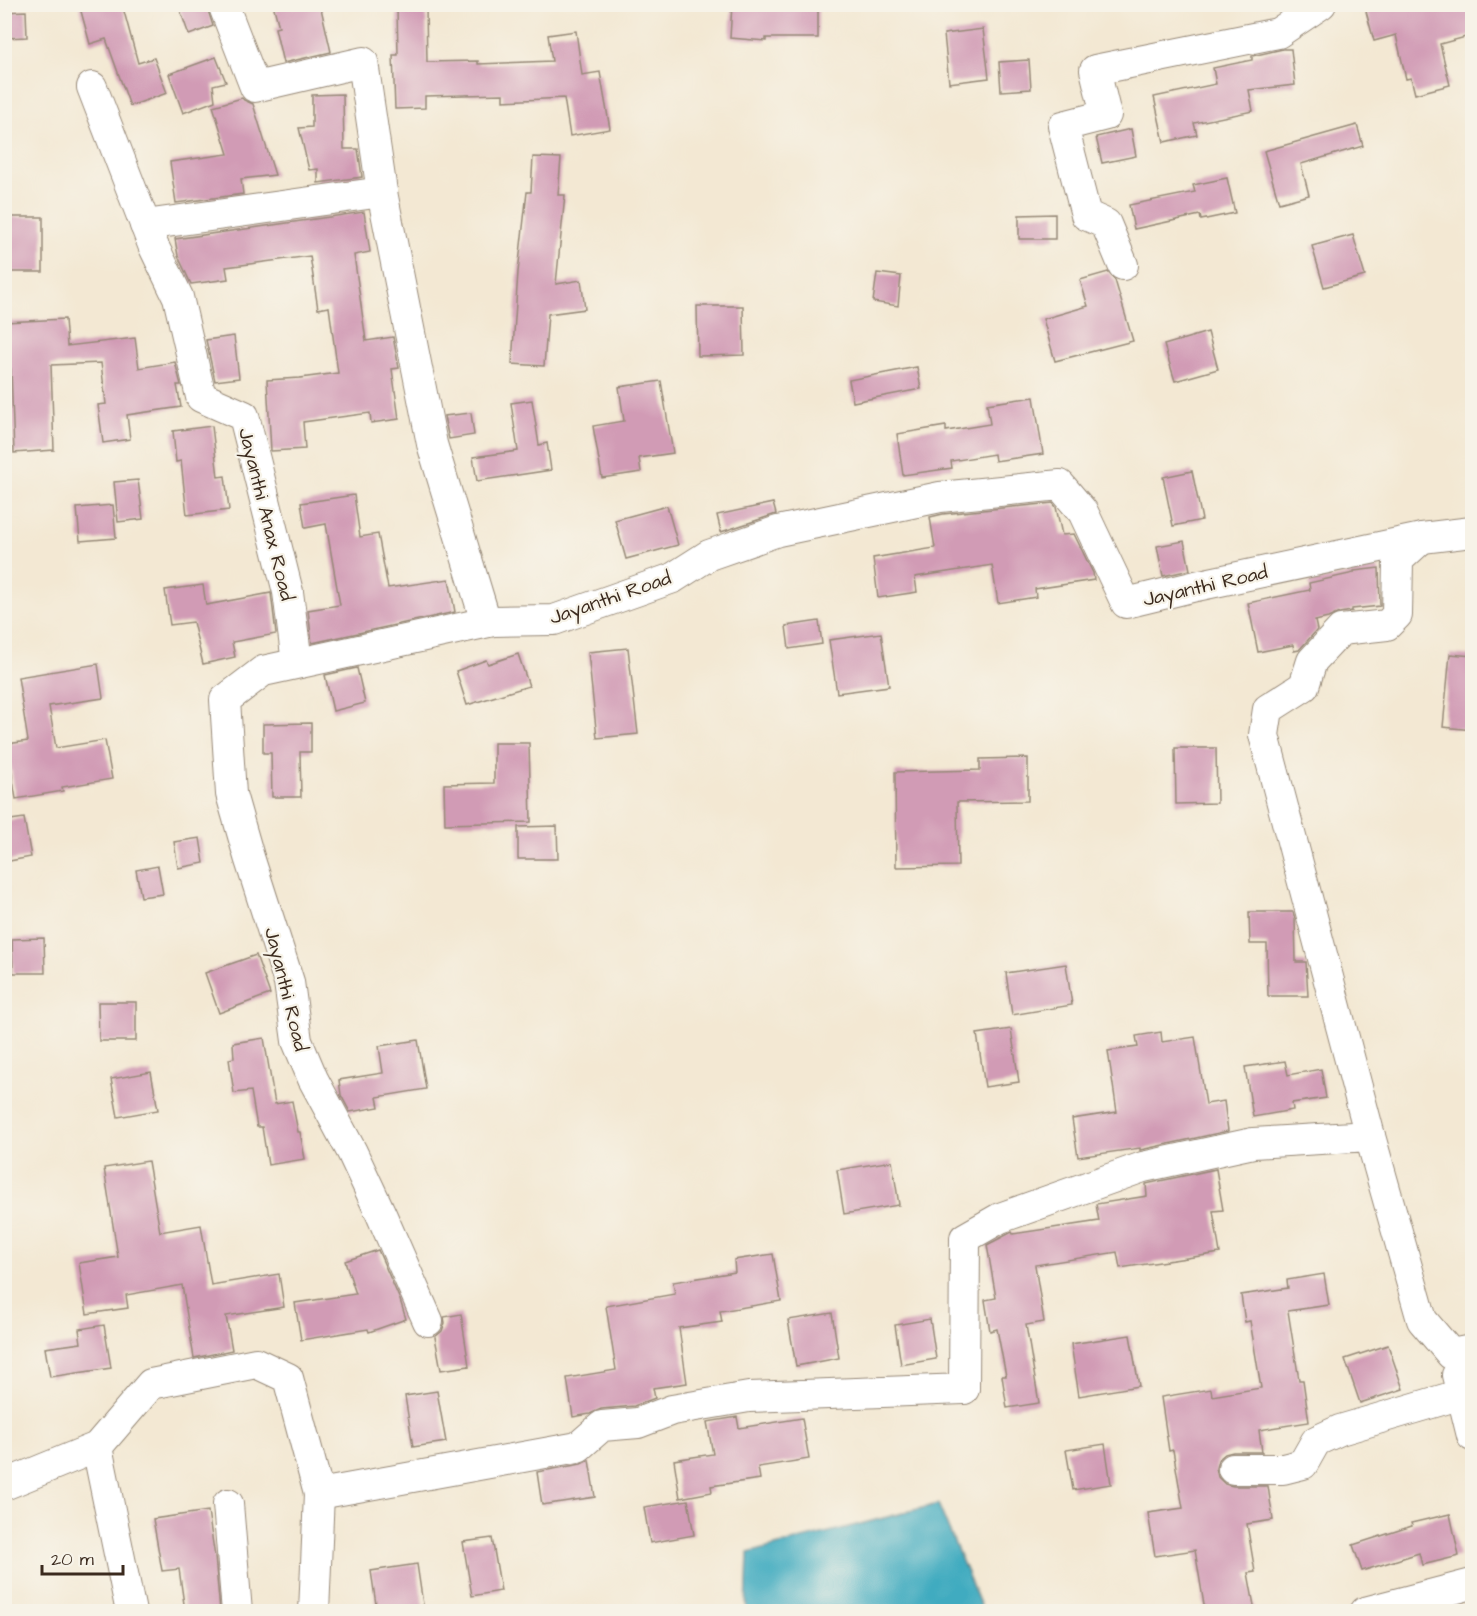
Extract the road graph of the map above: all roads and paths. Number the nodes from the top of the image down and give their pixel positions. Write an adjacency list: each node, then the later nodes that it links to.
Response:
1 (223, 4): 4 (street)
2 (1321, 4): 6 (street)
3 (92, 87): 5 (street, Jayanthi Anax Road)
4 (382, 192): 5 (street); 9 (street)
5 (145, 225): 10 (street, Jayanthi Anax Road)
6 (1123, 265)
7 (1473, 532): 8 (street, Jayanthi Road)
8 (1422, 538): 9 (street, Jayanthi Road); 11 (street)
9 (486, 622): 10 (street, Jayanthi Road)
10 (297, 663): 12 (street, Jayanthi Road)
11 (1370, 1136): 13 (street); 19 (street)
12 (428, 1321)
13 (1462, 1352): 14 (street)
14 (1461, 1394): 15 (street); 17 (street)
15 (1473, 1436)
16 (97, 1448): 18 (street); 19 (street); 22 (street)
17 (1233, 1469)
18 (4, 1485)
19 (319, 1494): 24 (street)
20 (228, 1504): 23 (street)
21 (1473, 1584): 25 (street)
22 (131, 1611)
23 (237, 1611)
24 (314, 1611)
25 (1365, 1611)

